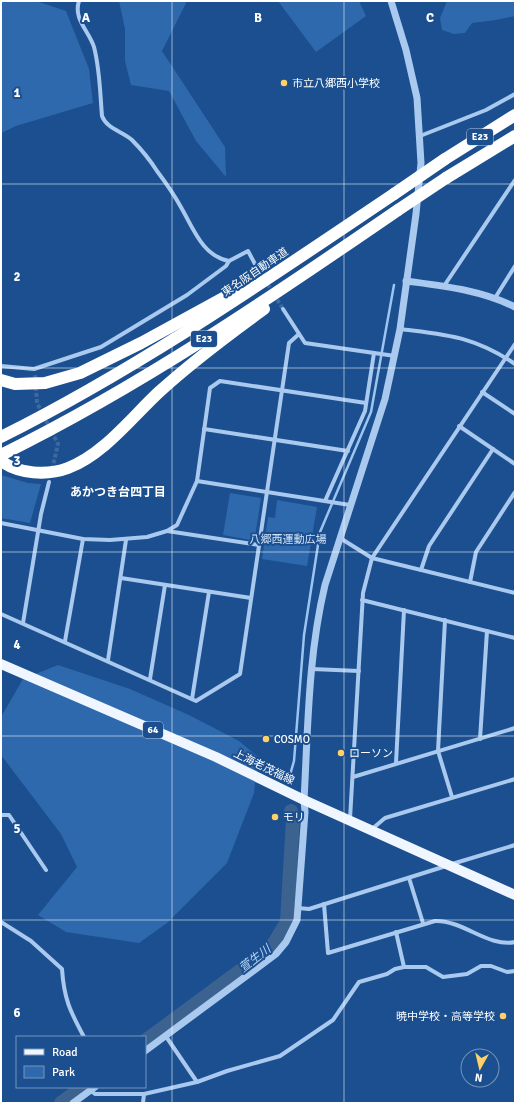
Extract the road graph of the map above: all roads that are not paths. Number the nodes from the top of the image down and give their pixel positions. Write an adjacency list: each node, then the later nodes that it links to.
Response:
1 (79, 1): 10 (street)
2 (390, 1): 5 (street)
3 (515, 94): 5 (street)
4 (515, 115): 8 (highway, 東名阪自動車道 / E23, bridge)
5 (420, 136): 13 (street)
6 (515, 136): 9 (highway, E23, bridge)
7 (515, 180): 14 (street)
8 (337, 232): 28 (highway); 35 (highway, 東名阪自動車道 / E23)
9 (344, 247): 39 (highway, E23); 39 (highway)
10 (230, 261): 11 (street); 26 (street)
11 (255, 264)
12 (515, 266): 15 (street)
13 (406, 281): 14 (street); 18 (street)
14 (444, 286): 15 (street)
15 (495, 298): 16 (street)
16 (515, 307)
17 (283, 309): 19 (street)
18 (400, 329): 22 (street); 23 (street)
19 (299, 334): 21 (street); 29 (street)
20 (515, 344): 23 (street)
21 (376, 353): 22 (street); 31 (street)
22 (395, 356): 46 (street)
23 (506, 357): 24 (street); 30 (street)
24 (515, 364)
25 (1, 366): 26 (street)
26 (34, 369): 27 (street)
27 (35, 375)
28 (1, 380)
29 (282, 390): 31 (street); 34 (street); 36 (street)
30 (482, 392): 32 (street); 33 (street)
31 (366, 403): 38 (street)
32 (515, 414)
33 (459, 426): 37 (street); 54 (street)
34 (204, 429): 36 (street); 41 (street)
35 (1, 437)
36 (275, 440): 38 (street); 43 (street)
37 (493, 450): 40 (street); 55 (street)
38 (348, 451): 45 (street)
39 (3, 460)
40 (515, 464)
41 (197, 481): 43 (street); 49 (street)
42 (49, 482): 48 (street)
43 (267, 492): 45 (street); 53 (street)
44 (515, 492): 57 (street)
45 (327, 501): 46 (street)
46 (350, 505): 50 (street)
47 (1, 523): 48 (street)
48 (38, 530): 51 (street); 66 (street)
49 (167, 531): 52 (street); 53 (street)
50 (340, 538): 54 (street); 72 (street)
51 (83, 539): 52 (street); 69 (street)
52 (126, 540): 56 (street)
53 (259, 545): 61 (street)
54 (372, 558): 55 (street); 62 (street)
55 (421, 570): 57 (street)
56 (121, 578): 58 (street); 70 (street)
57 (470, 582): 60 (street)
58 (165, 585): 59 (street); 74 (street)
59 (209, 592): 61 (street); 75 (street)
60 (515, 593)
61 (252, 598): 75 (street)
62 (362, 600): 63 (street); 73 (street)
63 (404, 610): 65 (street); 79 (street)
64 (1, 614): 66 (street)
65 (445, 620): 67 (street); 78 (street)
66 (23, 623): 69 (street)
67 (487, 631): 68 (street); 77 (street)
68 (515, 638)
69 (65, 641): 70 (street)
70 (108, 660): 74 (street)
71 (1, 664): 83 (main road, 上海老茂福線 / 64)
72 (312, 670): 73 (street); 83 (street)
73 (359, 671): 80 (street)
74 (150, 679): 75 (street)
75 (192, 699)
76 (515, 728): 77 (street)
77 (480, 739): 78 (street)
78 (438, 751): 79 (street); 82 (street)
79 (396, 763): 80 (street)
80 (353, 777): 85 (street)
81 (515, 778): 82 (street)
82 (452, 798): 86 (street)
83 (304, 800): 85 (main road, 上海老茂福線 / 64); 93 (street)
84 (1, 816): 89 (street)
85 (350, 822): 86 (main road, 上海老茂福線 / 64)
86 (370, 831): 88 (main road, 上海老茂福線 / 64)
87 (515, 845): 88 (street)
88 (447, 866): 90 (street); 91 (main road, 上海老茂福線 / 64)
89 (46, 870)
90 (409, 878): 92 (street); 95 (street)
91 (515, 895)
92 (324, 904): 93 (street); 96 (street)
93 (298, 908): 101 (street)
94 (1, 922): 100 (street)
95 (423, 923): 96 (street); 97 (street)
96 (396, 932): 98 (street)
97 (515, 942)
98 (404, 967): 99 (street); 103 (street)
99 (515, 971)
100 (84, 1036)
101 (165, 1036): 102 (street); 103 (street)
102 (146, 1050)
103 (196, 1082): 105 (street)
104 (92, 1089): 105 (street); 106 (street)
105 (144, 1094): 107 (street)
106 (73, 1103)
107 (143, 1103)

